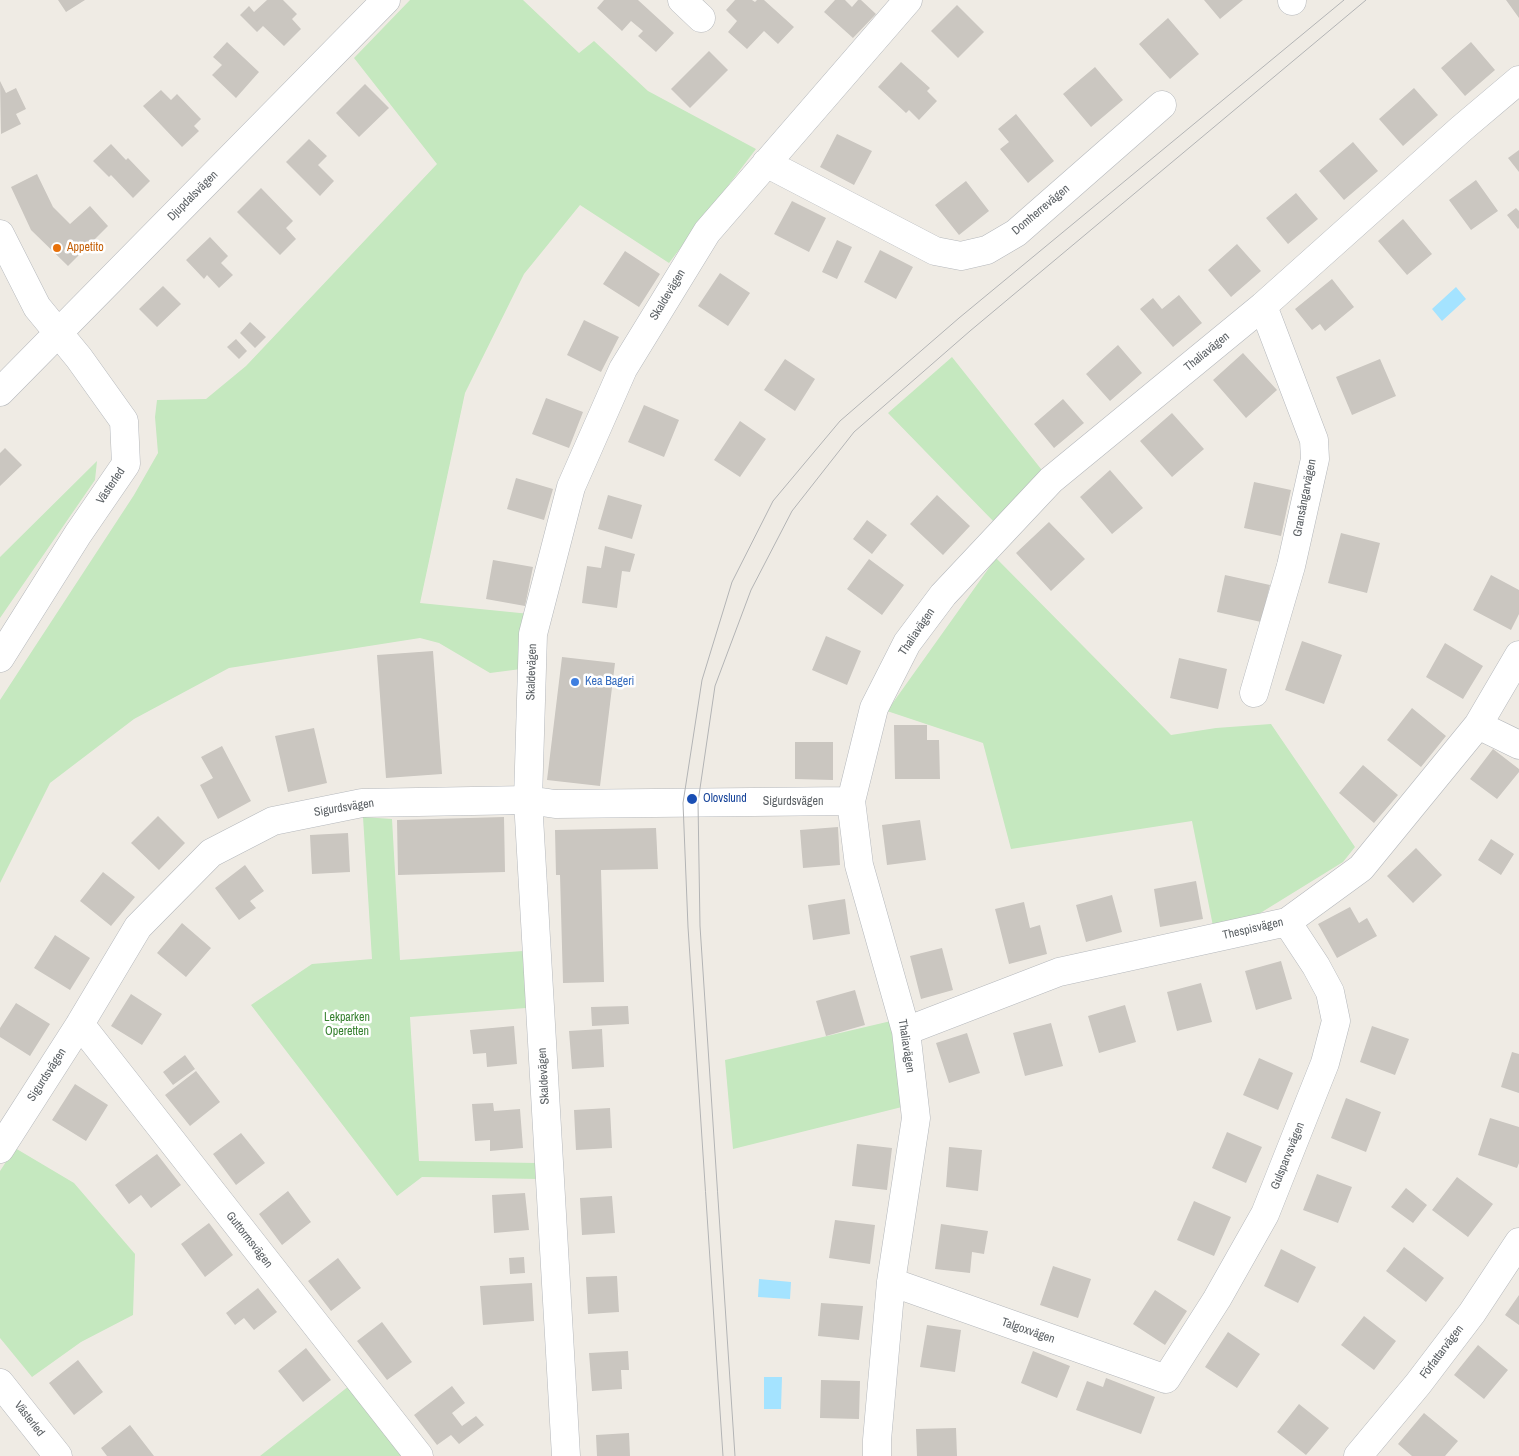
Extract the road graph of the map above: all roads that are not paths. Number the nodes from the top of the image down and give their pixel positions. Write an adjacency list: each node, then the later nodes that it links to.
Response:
1 (386, 0): 10 (street, Djupdalsvägen)
2 (682, 0): 4 (street)
3 (908, 0): 7 (street, Skaldevägen)
4 (701, 18)
5 (1519, 80): 9 (street, Thaliavägen)
6 (1162, 104): 7 (street, Domherrevägen)
7 (766, 163): 17 (street, Skaldevägen)
8 (0, 234): 10 (street, Västerled)
9 (1263, 306): 14 (street, Gransångarvägen); 18 (street, Thaliavägen)
10 (58, 333): 11 (street, Djupdalsvägen); 13 (street, Västerled)
11 (0, 392)
12 (1519, 655): 15 (street, Thespisvägen)
13 (0, 658)
14 (1254, 693)
15 (1478, 725): 16 (street); 19 (street, Thespisvägen)
16 (1519, 745)
17 (528, 800): 18 (street, Sigurdsvägen); 20 (street, Sigurdsvägen); 29 (street, Skaldevägen)
18 (851, 801): 21 (street, Thaliavägen)
19 (1287, 922): 21 (street, Thespisvägen); 25 (street, Gulsparvsvägen)
20 (80, 1024): 22 (street, Sigurdsvägen); 28 (street, Guttormsvägen)
21 (906, 1032): 24 (street, Thaliavägen)
22 (0, 1149)
23 (1519, 1242): 31 (street, Författarvägen)
24 (891, 1282): 25 (street, Talgoxvägen); 30 (street, Thaliavägen)
25 (1166, 1379)
26 (0, 1383): 27 (street, Västerled)
27 (58, 1456)
28 (419, 1456)
29 (566, 1456)
30 (877, 1456)
31 (1358, 1456)

